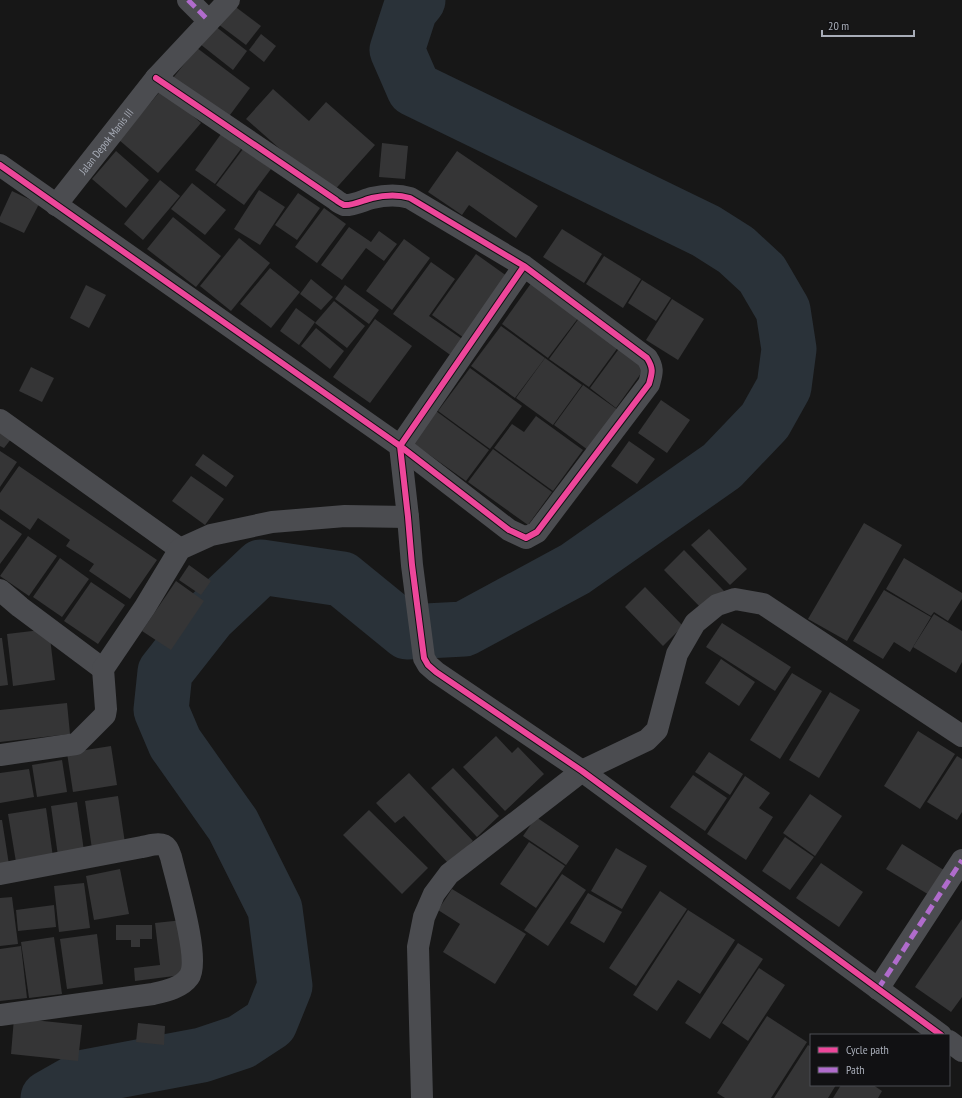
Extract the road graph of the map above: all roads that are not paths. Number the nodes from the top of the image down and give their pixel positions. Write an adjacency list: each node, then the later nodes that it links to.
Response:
1 (188, 0): 3 (street)
2 (229, 0): 3 (street, Jalan Depok Manis III)
3 (209, 21): 4 (street, Jalan Depok Manis III)
4 (156, 78): 6 (street, Jalan Depok Manis III); 7 (street)
5 (0, 165): 6 (street)
6 (56, 205): 9 (street)
7 (524, 266): 9 (street); 9 (street)
8 (0, 420): 11 (street)
9 (400, 446): 10 (street)
10 (408, 518): 11 (street); 17 (street)
11 (180, 549): 14 (street)
12 (0, 590): 13 (street)
13 (10, 609): 14 (street)
14 (103, 669): 16 (street)
15 (962, 736): 17 (street)
16 (0, 755)
17 (582, 772): 20 (street); 25 (street)
18 (962, 860): 20 (street)
19 (0, 874): 21 (street)
20 (878, 989): 22 (street)
21 (0, 1015)
22 (940, 1034)
23 (950, 1042): 24 (street)
24 (962, 1051)
25 (422, 1098)

